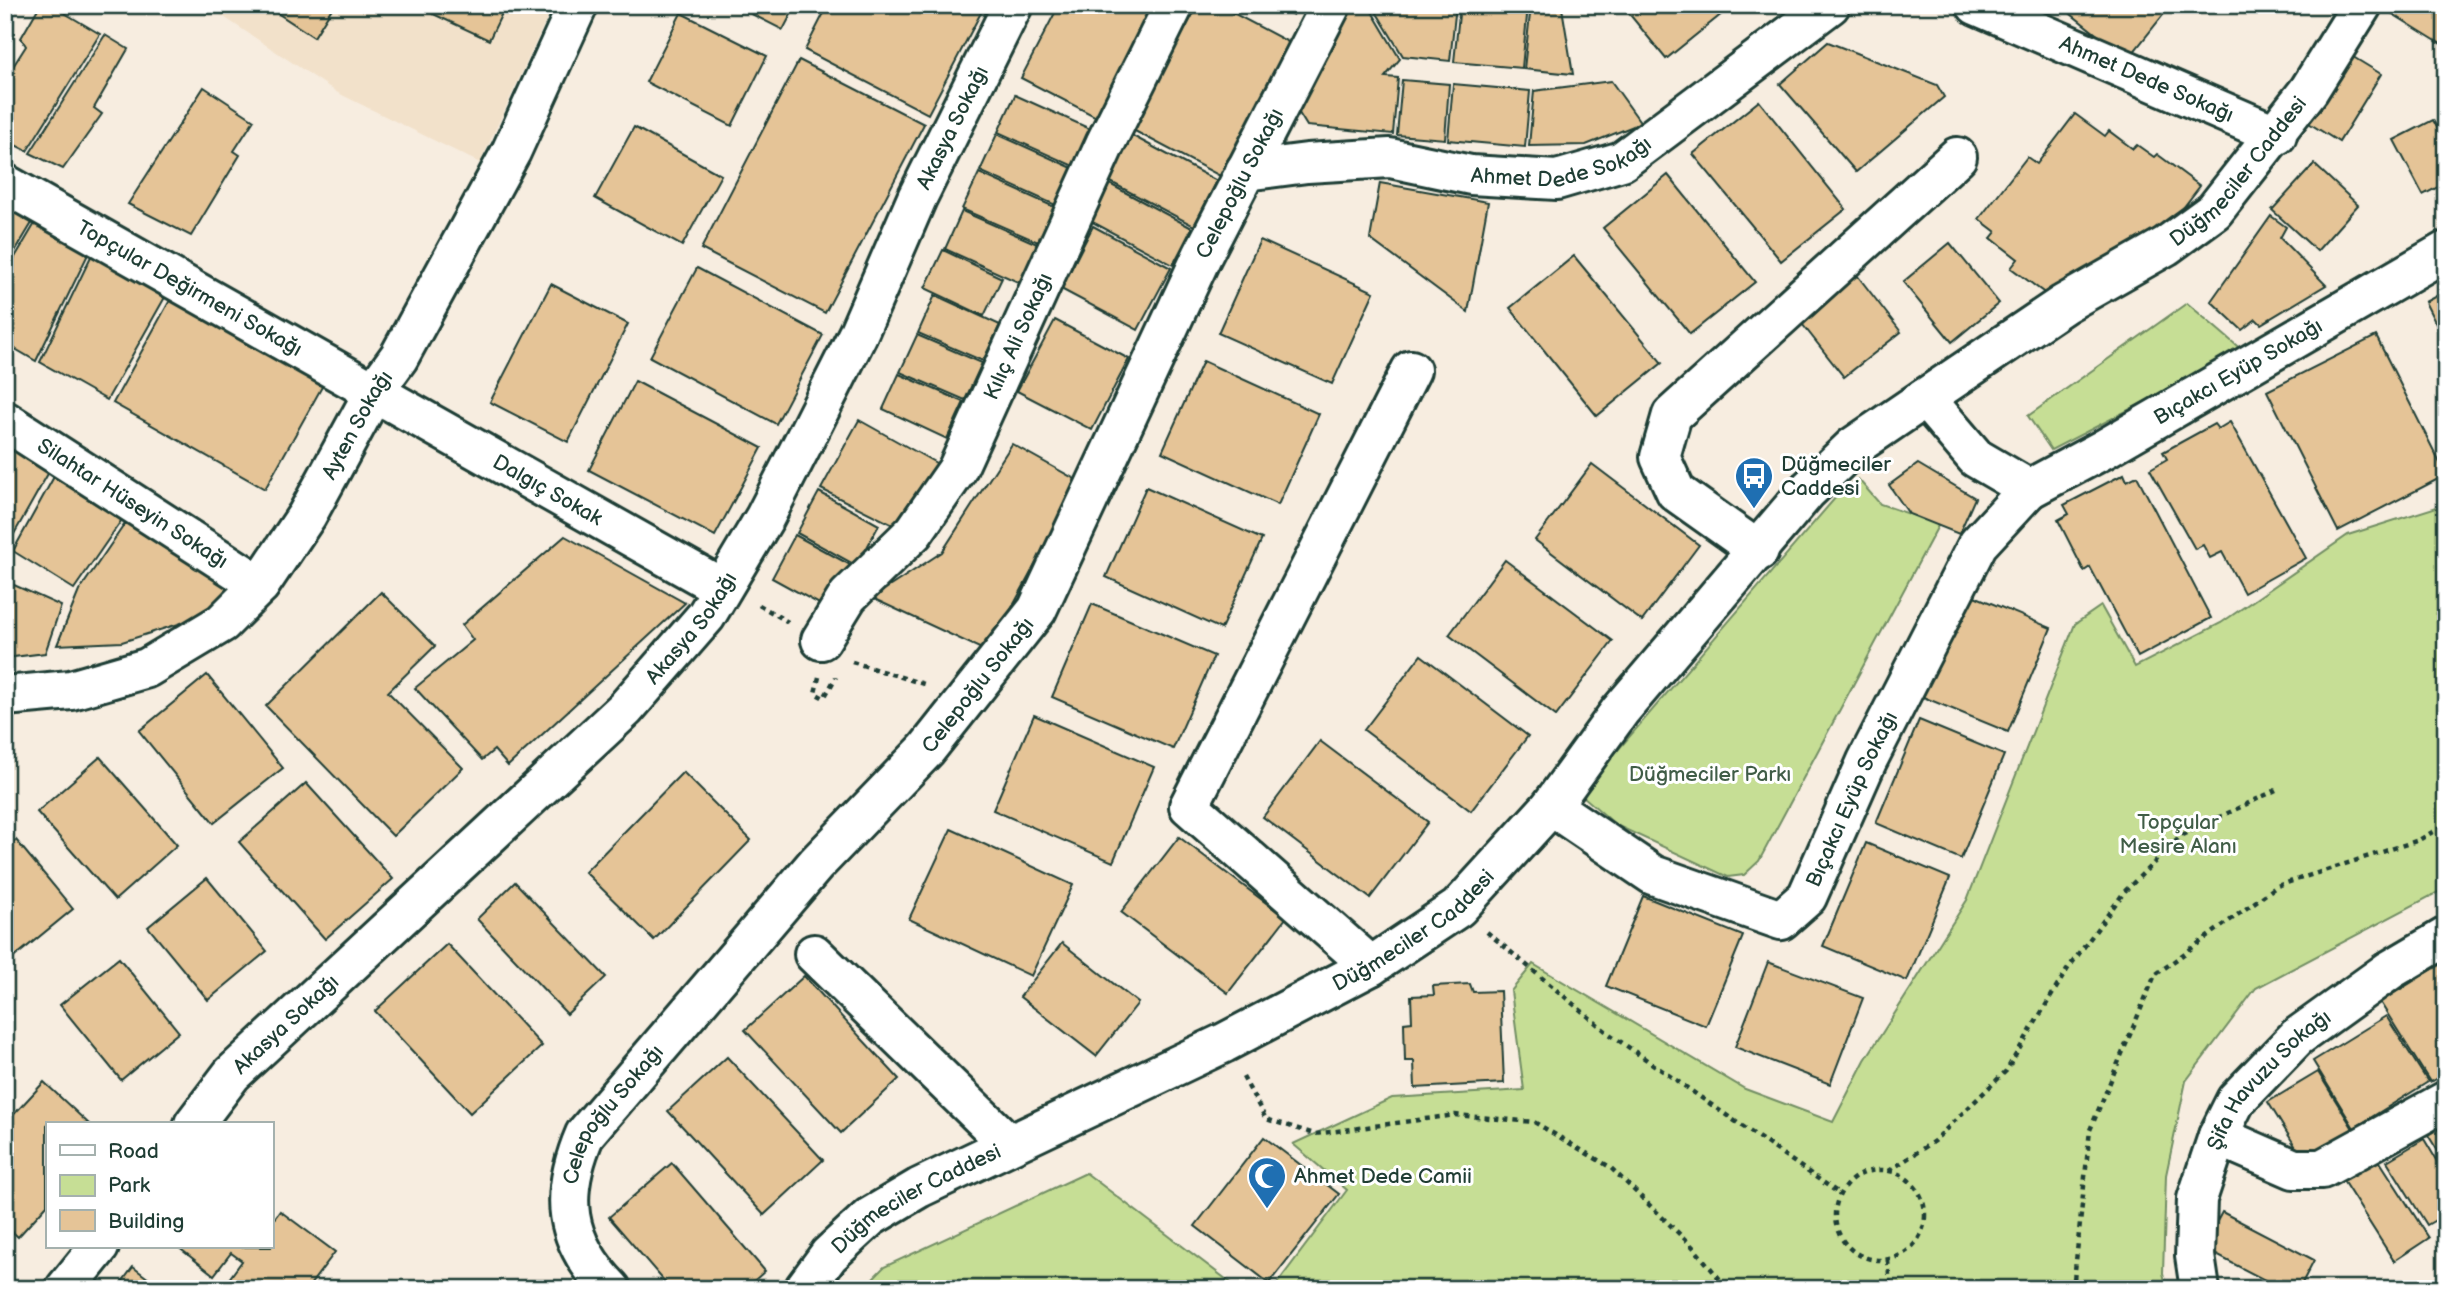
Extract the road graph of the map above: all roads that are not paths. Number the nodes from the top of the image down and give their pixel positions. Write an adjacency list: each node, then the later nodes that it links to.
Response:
1 (579, 5): 14 (street, Ayten Sokağı)
2 (1013, 5): 20 (street, Akasya Sokağı)
3 (1174, 5): 21 (street, Kılıç Ali Sokağı)
4 (1331, 5): 10 (street, Celepoğlu Sokağı)
5 (1830, 5): 10 (street, Ahmet Dede Sokağı)
6 (1976, 5): 8 (street, Ahmet Dede Sokağı)
7 (2362, 5): 8 (street, Düğmeciler Caddesi)
8 (2277, 135): 15 (street, Düğmeciler Caddesi)
9 (1957, 158): 18 (street)
10 (1245, 171): 33 (street, Celepoğlu Sokağı)
11 (5, 184): 14 (street, Topçular Değirmeni Sokağı)
12 (2446, 251): 17 (street, Bıçakcı Eyüp Sokağı)
13 (1411, 370): 26 (street)
14 (375, 390): 19 (street, Ayten Sokağı); 20 (street, Dalgıç Sokak)
15 (1925, 398): 17 (street); 18 (street, Düğmeciler Caddesi)
16 (5, 421): 19 (street, Silahtar Hüseyin Sokağı)
17 (2029, 489): 23 (street, Bıçakcı Eyüp Sokağı)
18 (1759, 551): 23 (street, Düğmeciler Caddesi)
19 (260, 586): 22 (street, Ayten Sokağı)
20 (735, 593): 28 (street, Akasya Sokağı)
21 (823, 650)
22 (5, 696)
23 (1551, 806): 26 (street, Düğmeciler Caddesi)
24 (2446, 937): 29 (street, Şifa Havuzu Sokağı)
25 (814, 954): 30 (street)
26 (1371, 966): 30 (street, Düğmeciler Caddesi)
27 (2446, 1101): 29 (street)
28 (196, 1122)
29 (2218, 1136): 35 (street, Şifa Havuzu Sokağı)
30 (1009, 1144): 34 (street, Düğmeciler Caddesi)
31 (98, 1248): 32 (street)
32 (65, 1289)
33 (611, 1289)
34 (804, 1289)
35 (2200, 1289)

